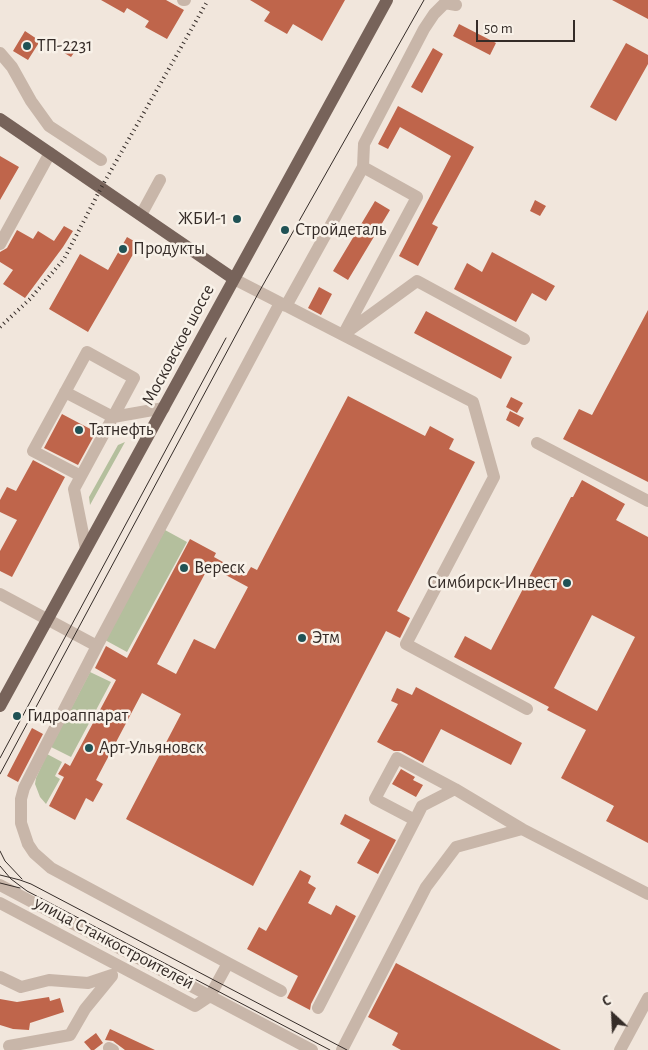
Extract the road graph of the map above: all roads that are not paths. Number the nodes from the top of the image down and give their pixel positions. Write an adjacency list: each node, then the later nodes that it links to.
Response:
1 (387, 0): 11 (main road, Московское шоссе)
2 (456, 5): 7 (street)
3 (0, 53): 6 (street)
4 (0, 119): 5 (main road)
5 (50, 153): 9 (main road); 10 (street)
6 (101, 160)
7 (363, 167): 12 (street); 13 (street)
8 (160, 180): 9 (street)
9 (141, 215): 11 (main road)
10 (0, 244)
11 (234, 279): 12 (street); 16 (main road, Московское шоссе)
12 (283, 304): 13 (street); 24 (street)
13 (343, 335): 14 (street); 26 (street)
14 (524, 339)
15 (65, 392): 17 (street); 17 (street); 19 (street)
16 (164, 408): 17 (street); 21 (main road, Московское шоссе)
17 (113, 417): 19 (street)
18 (537, 443): 20 (street)
19 (81, 476): 21 (street)
20 (648, 501)
21 (86, 548): 23 (main road, Московское шоссе)
22 (0, 594): 23 (street)
23 (47, 620): 24 (street); 25 (main road, Московское шоссе)
24 (97, 646): 33 (street)
25 (0, 706)
26 (526, 709)
27 (455, 789): 28 (street); 28 (street); 29 (street)
28 (415, 820): 39 (street)
29 (522, 828): 31 (street); 42 (street)
30 (0, 885): 37 (street, улица Станкостроителей)
31 (648, 894)
32 (0, 903): 34 (street, улица Станкостроителей)
33 (228, 963): 36 (street); 37 (street)
34 (115, 971): 35 (street); 37 (street, улица Станкостроителей); 40 (street)
35 (0, 977)
36 (281, 990)
37 (210, 996): 41 (street, улица Станкостроителей)
38 (648, 998): 43 (street)
39 (318, 1008)
40 (9, 1046)
41 (312, 1050)
42 (342, 1050)
43 (620, 1050)

